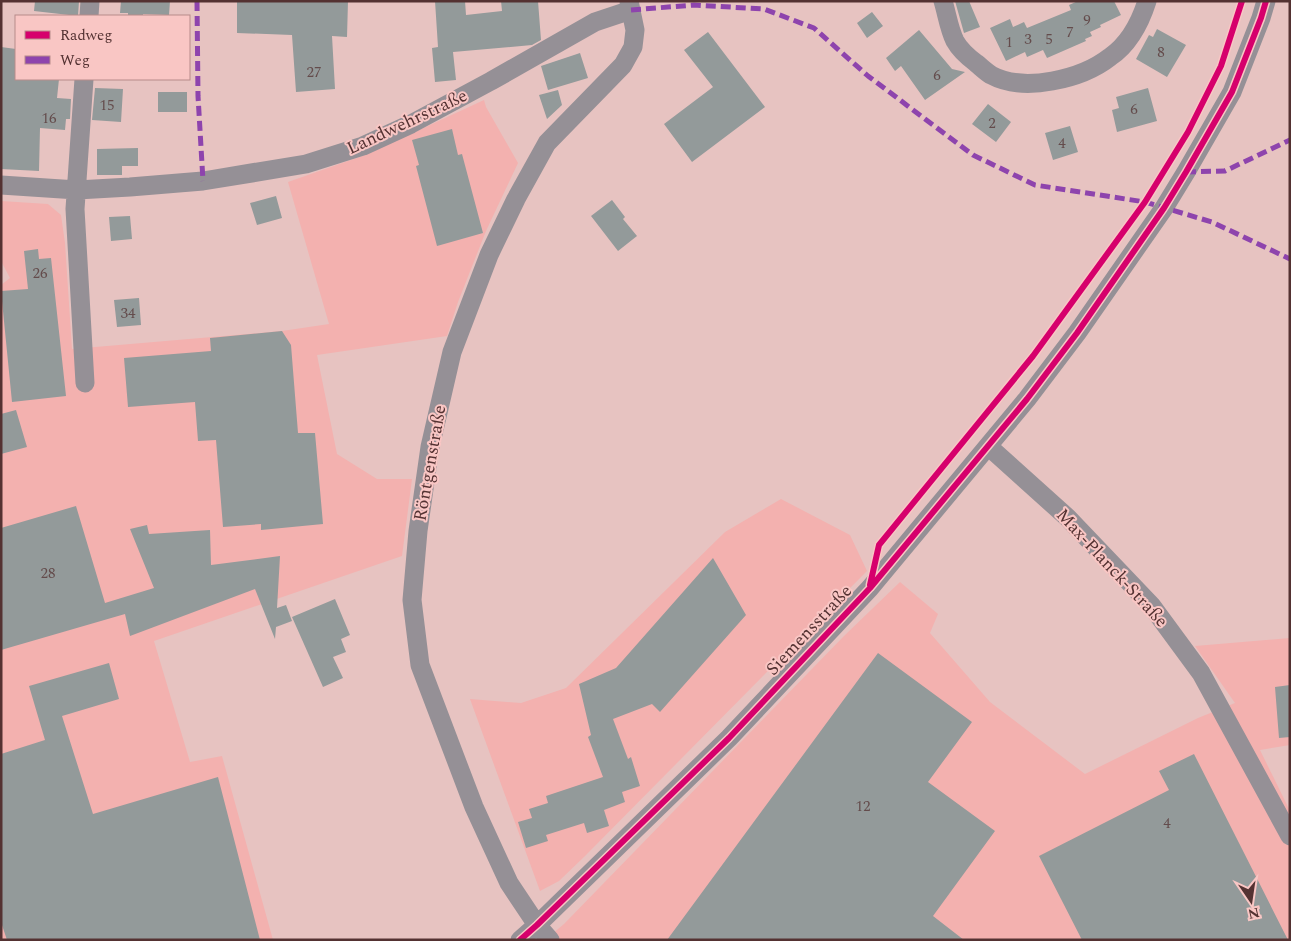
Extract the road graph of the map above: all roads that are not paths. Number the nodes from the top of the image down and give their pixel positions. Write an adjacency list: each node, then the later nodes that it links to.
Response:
1 (90, 1): 6 (street)
2 (943, 1): 3 (street)
3 (1147, 1)
4 (1266, 1): 11 (street, Siemensstraße)
5 (630, 6): 9 (street, Landwehrstraße); 13 (street, Röntgenstraße)
6 (89, 15)
7 (84, 80): 9 (street)
8 (1, 185): 9 (street, Landwehrstraße)
9 (77, 190): 10 (street)
10 (85, 383)
11 (988, 446): 12 (street, Max-Planck-Straße); 13 (street, Siemensstraße)
12 (1290, 836)
13 (537, 925): 14 (street, Siemensstraße); 15 (street, Röntgenstraße)
14 (520, 940)
15 (550, 940)

